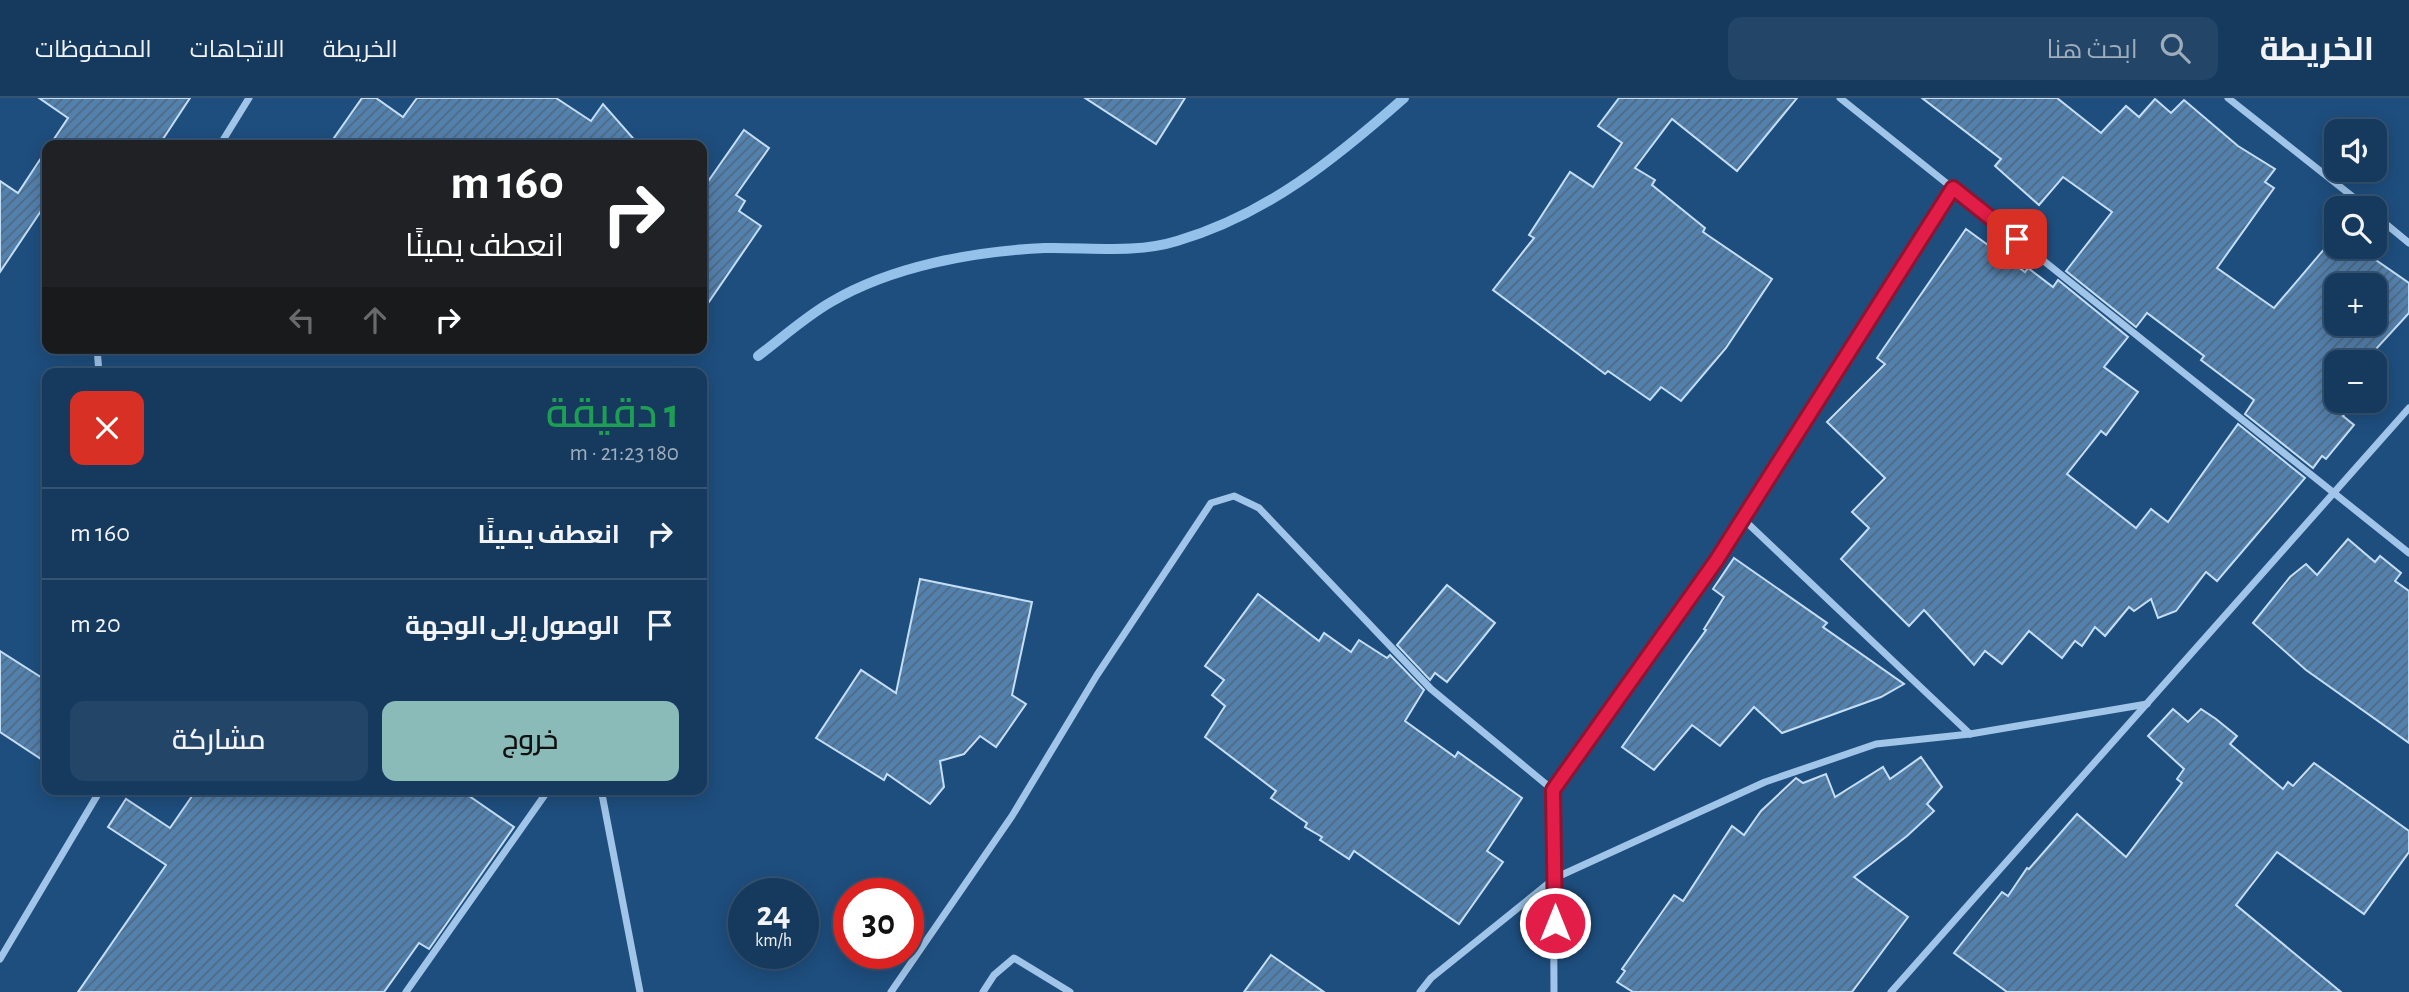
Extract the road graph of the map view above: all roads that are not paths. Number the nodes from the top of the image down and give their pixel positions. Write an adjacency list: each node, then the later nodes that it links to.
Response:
1 (249, 98): 4 (street)
2 (1840, 98): 5 (street)
3 (2228, 98): 6 (street)
4 (223, 140)
5 (1953, 188): 10 (street); 11 (street)
6 (2352, 196)
7 (2387, 225): 8 (street)
8 (2409, 243)
9 (2409, 408): 10 (street)
10 (2334, 492): 12 (street); 13 (street)
11 (1741, 517): 14 (street); 15 (street)
12 (2409, 553)
13 (2147, 704): 14 (street); 28 (street)
14 (1970, 734): 19 (street)
15 (1553, 790): 19 (street); 23 (street)
16 (97, 795): 20 (street)
17 (545, 795): 21 (street)
18 (602, 795): 22 (street)
19 (1555, 878): 26 (street); 27 (street)
20 (0, 959)
21 (406, 992)
22 (640, 992)
23 (891, 992)
24 (983, 992): 25 (street)
25 (1070, 992)
26 (1420, 992)
27 (1554, 992)
28 (1891, 992)

